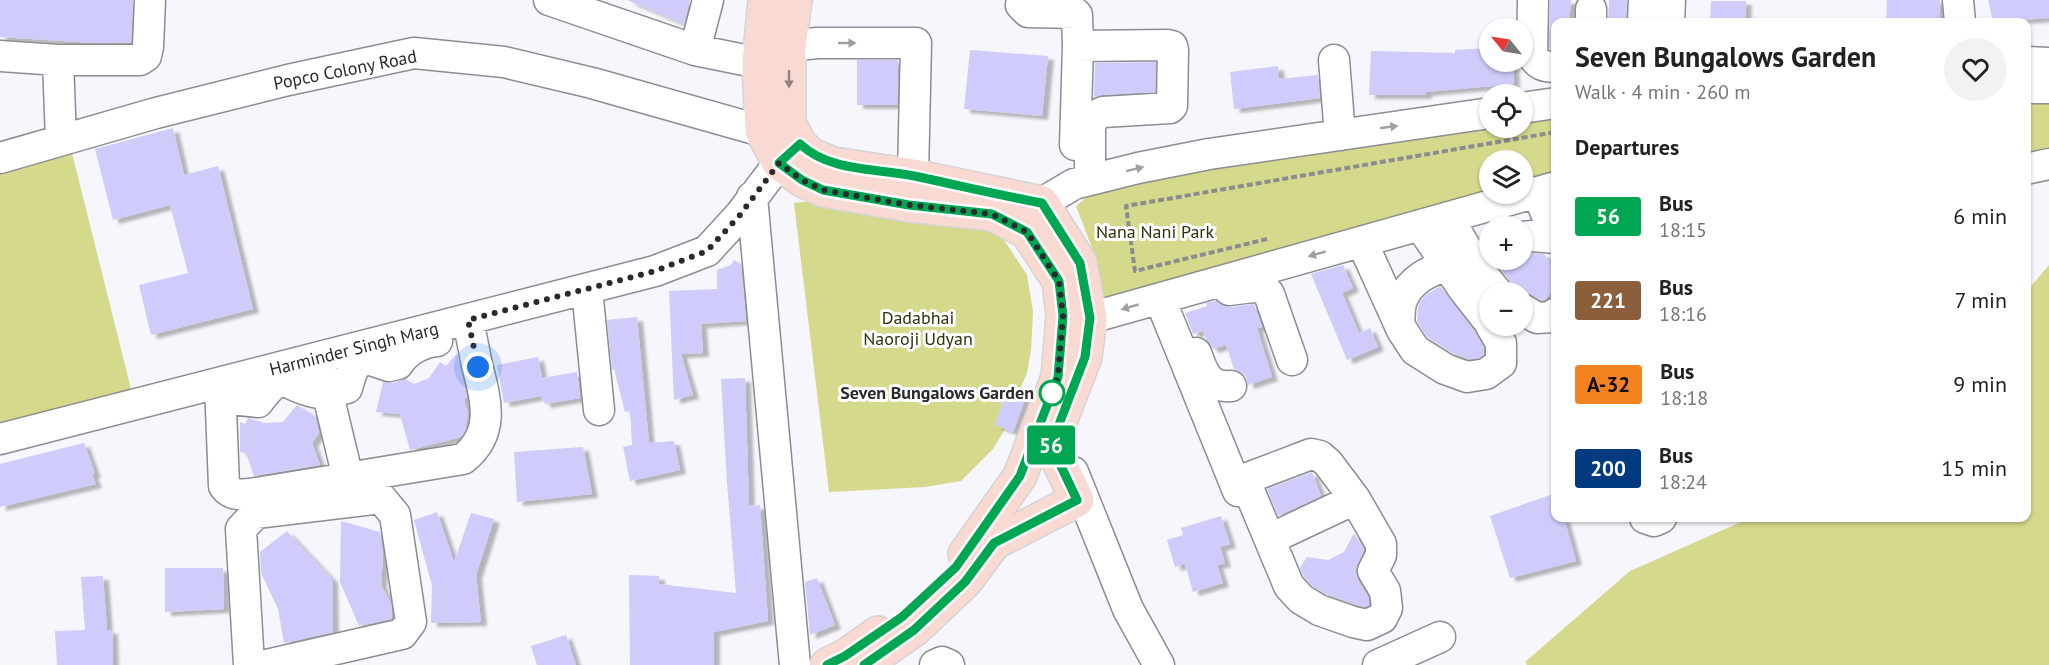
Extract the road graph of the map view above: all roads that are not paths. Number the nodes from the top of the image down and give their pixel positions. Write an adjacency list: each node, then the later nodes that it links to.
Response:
1 (150, 0): 18 (street)
2 (549, 0): 16 (street)
3 (708, 0): 16 (street)
4 (765, 0): 21 (main road)
5 (795, 0): 14 (main road)
6 (1022, 0): 15 (street)
7 (1533, 0): 23 (street)
8 (1644, 0): 11 (street)
9 (1670, 0): 12 (street)
10 (1958, 0): 13 (street)
11 (1643, 18)
12 (1669, 18)
13 (1960, 18)
14 (789, 46): 31 (main road, one-way to 31); 35 (street, one-way to 35)
15 (1078, 46): 36 (street); 36 (street)
16 (695, 50): 21 (street)
17 (0, 56): 18 (street)
18 (58, 60): 30 (street)
19 (1334, 60): 29 (street)
20 (2031, 62): 22 (street)
21 (759, 63): 31 (main road)
22 (2049, 63)
23 (1551, 67)
24 (2031, 88): 25 (street)
25 (2049, 88)
26 (1551, 104): 27 (street)
27 (1533, 106)
28 (1479, 115): 29 (street, one-way to 28)
29 (1340, 135): 36 (street, one-way to 29)
30 (61, 140): 31 (street, Popco Colony Road); 32 (street, Popco Colony Road)
31 (782, 140): 35 (main road); 38 (street, Harminder Singh Marg); 42 (main road)
32 (0, 158)
33 (2049, 164): 34 (street)
34 (2031, 168)
35 (914, 176): 39 (main road)
36 (1082, 182): 39 (street)
37 (1546, 190): 40 (street); 41 (street)
38 (752, 197): 48 (street, Harminder Singh Marg); 72 (street)
39 (1042, 203): 42 (street); 53 (main road)
40 (1551, 214)
41 (1434, 221): 45 (street); 46 (street); 47 (street)
42 (1024, 230): 64 (main road)
43 (1533, 236): 44 (street)
44 (1551, 237)
45 (1362, 242): 49 (street, one-way to 49); 55 (street)
46 (1447, 265): 50 (street); 55 (street)
47 (1490, 276)
48 (587, 289): 54 (street, Harminder Singh Marg); 62 (street)
49 (1170, 300): 53 (street, one-way to 53); 59 (street); 66 (street); 66 (street)
50 (1479, 309)
51 (1533, 316): 52 (street)
52 (1551, 317)
53 (1090, 318): 64 (main road)
54 (468, 320): 57 (street); 58 (street, Harminder Singh Marg)
55 (1399, 324): 56 (street)
56 (1497, 336)
57 (474, 350): 61 (street); 65 (street)
58 (319, 358): 60 (street, Harminder Singh Marg); 61 (street)
59 (1292, 360)
60 (221, 390): 61 (street); 63 (street, Harminder Singh Marg); 65 (street)
61 (327, 391): 65 (street)
62 (599, 410)
63 (0, 439)
64 (1043, 440): 73 (main road); 74 (main road); 77 (street)
65 (348, 478)
66 (1246, 483): 67 (street); 68 (street)
67 (1355, 499): 68 (street); 68 (street)
68 (1270, 539)
69 (1440, 637): 78 (street)
70 (249, 665): 71 (street)
71 (266, 665)
72 (795, 665)
73 (827, 665)
74 (864, 665)
75 (935, 665): 76 (street)
76 (949, 665)
77 (1159, 665)
78 (1378, 665)

